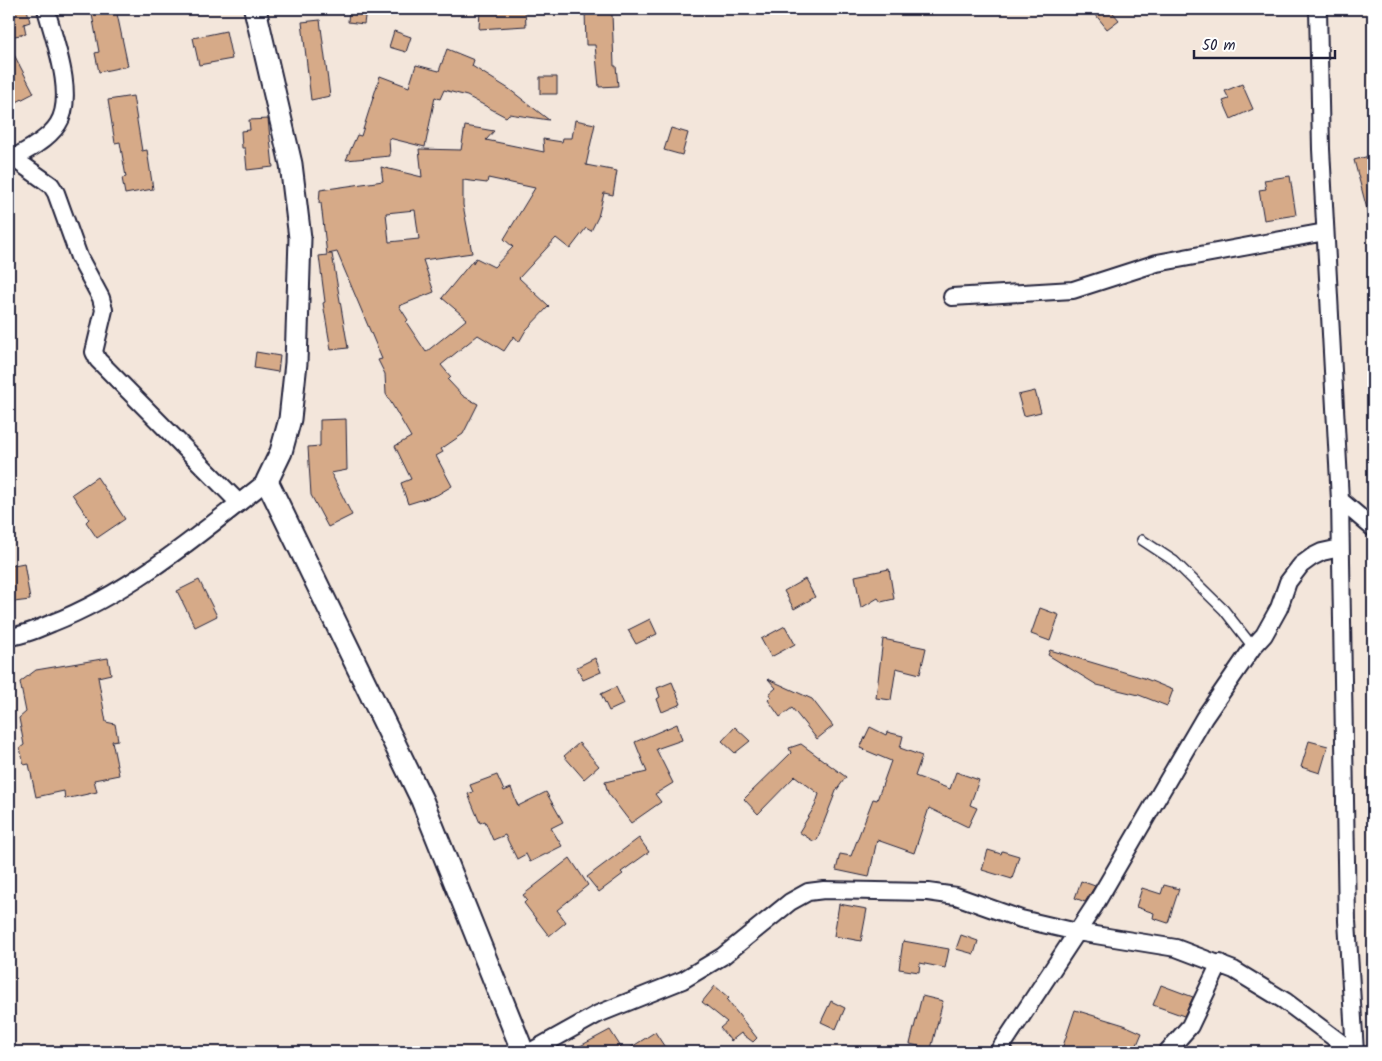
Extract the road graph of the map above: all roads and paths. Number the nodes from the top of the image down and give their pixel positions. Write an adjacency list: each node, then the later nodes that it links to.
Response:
1 (46, 9): 4 (street)
2 (255, 9): 7 (street)
3 (1318, 9): 5 (street)
4 (11, 159): 9 (street)
5 (1325, 232): 6 (street); 8 (street)
6 (952, 297)
7 (267, 481): 9 (street); 17 (street)
8 (1340, 500): 10 (street); 12 (street)
9 (239, 503): 13 (street)
10 (1373, 528)
11 (1142, 540): 14 (lane)
12 (1340, 548): 14 (street); 21 (street)
13 (9, 637)
14 (1253, 647): 15 (street)
15 (1077, 932): 16 (street); 18 (street); 19 (street)
16 (1220, 963): 20 (street); 21 (street)
17 (523, 1052)
18 (530, 1052)
19 (998, 1052)
20 (1167, 1052)
21 (1354, 1052)

